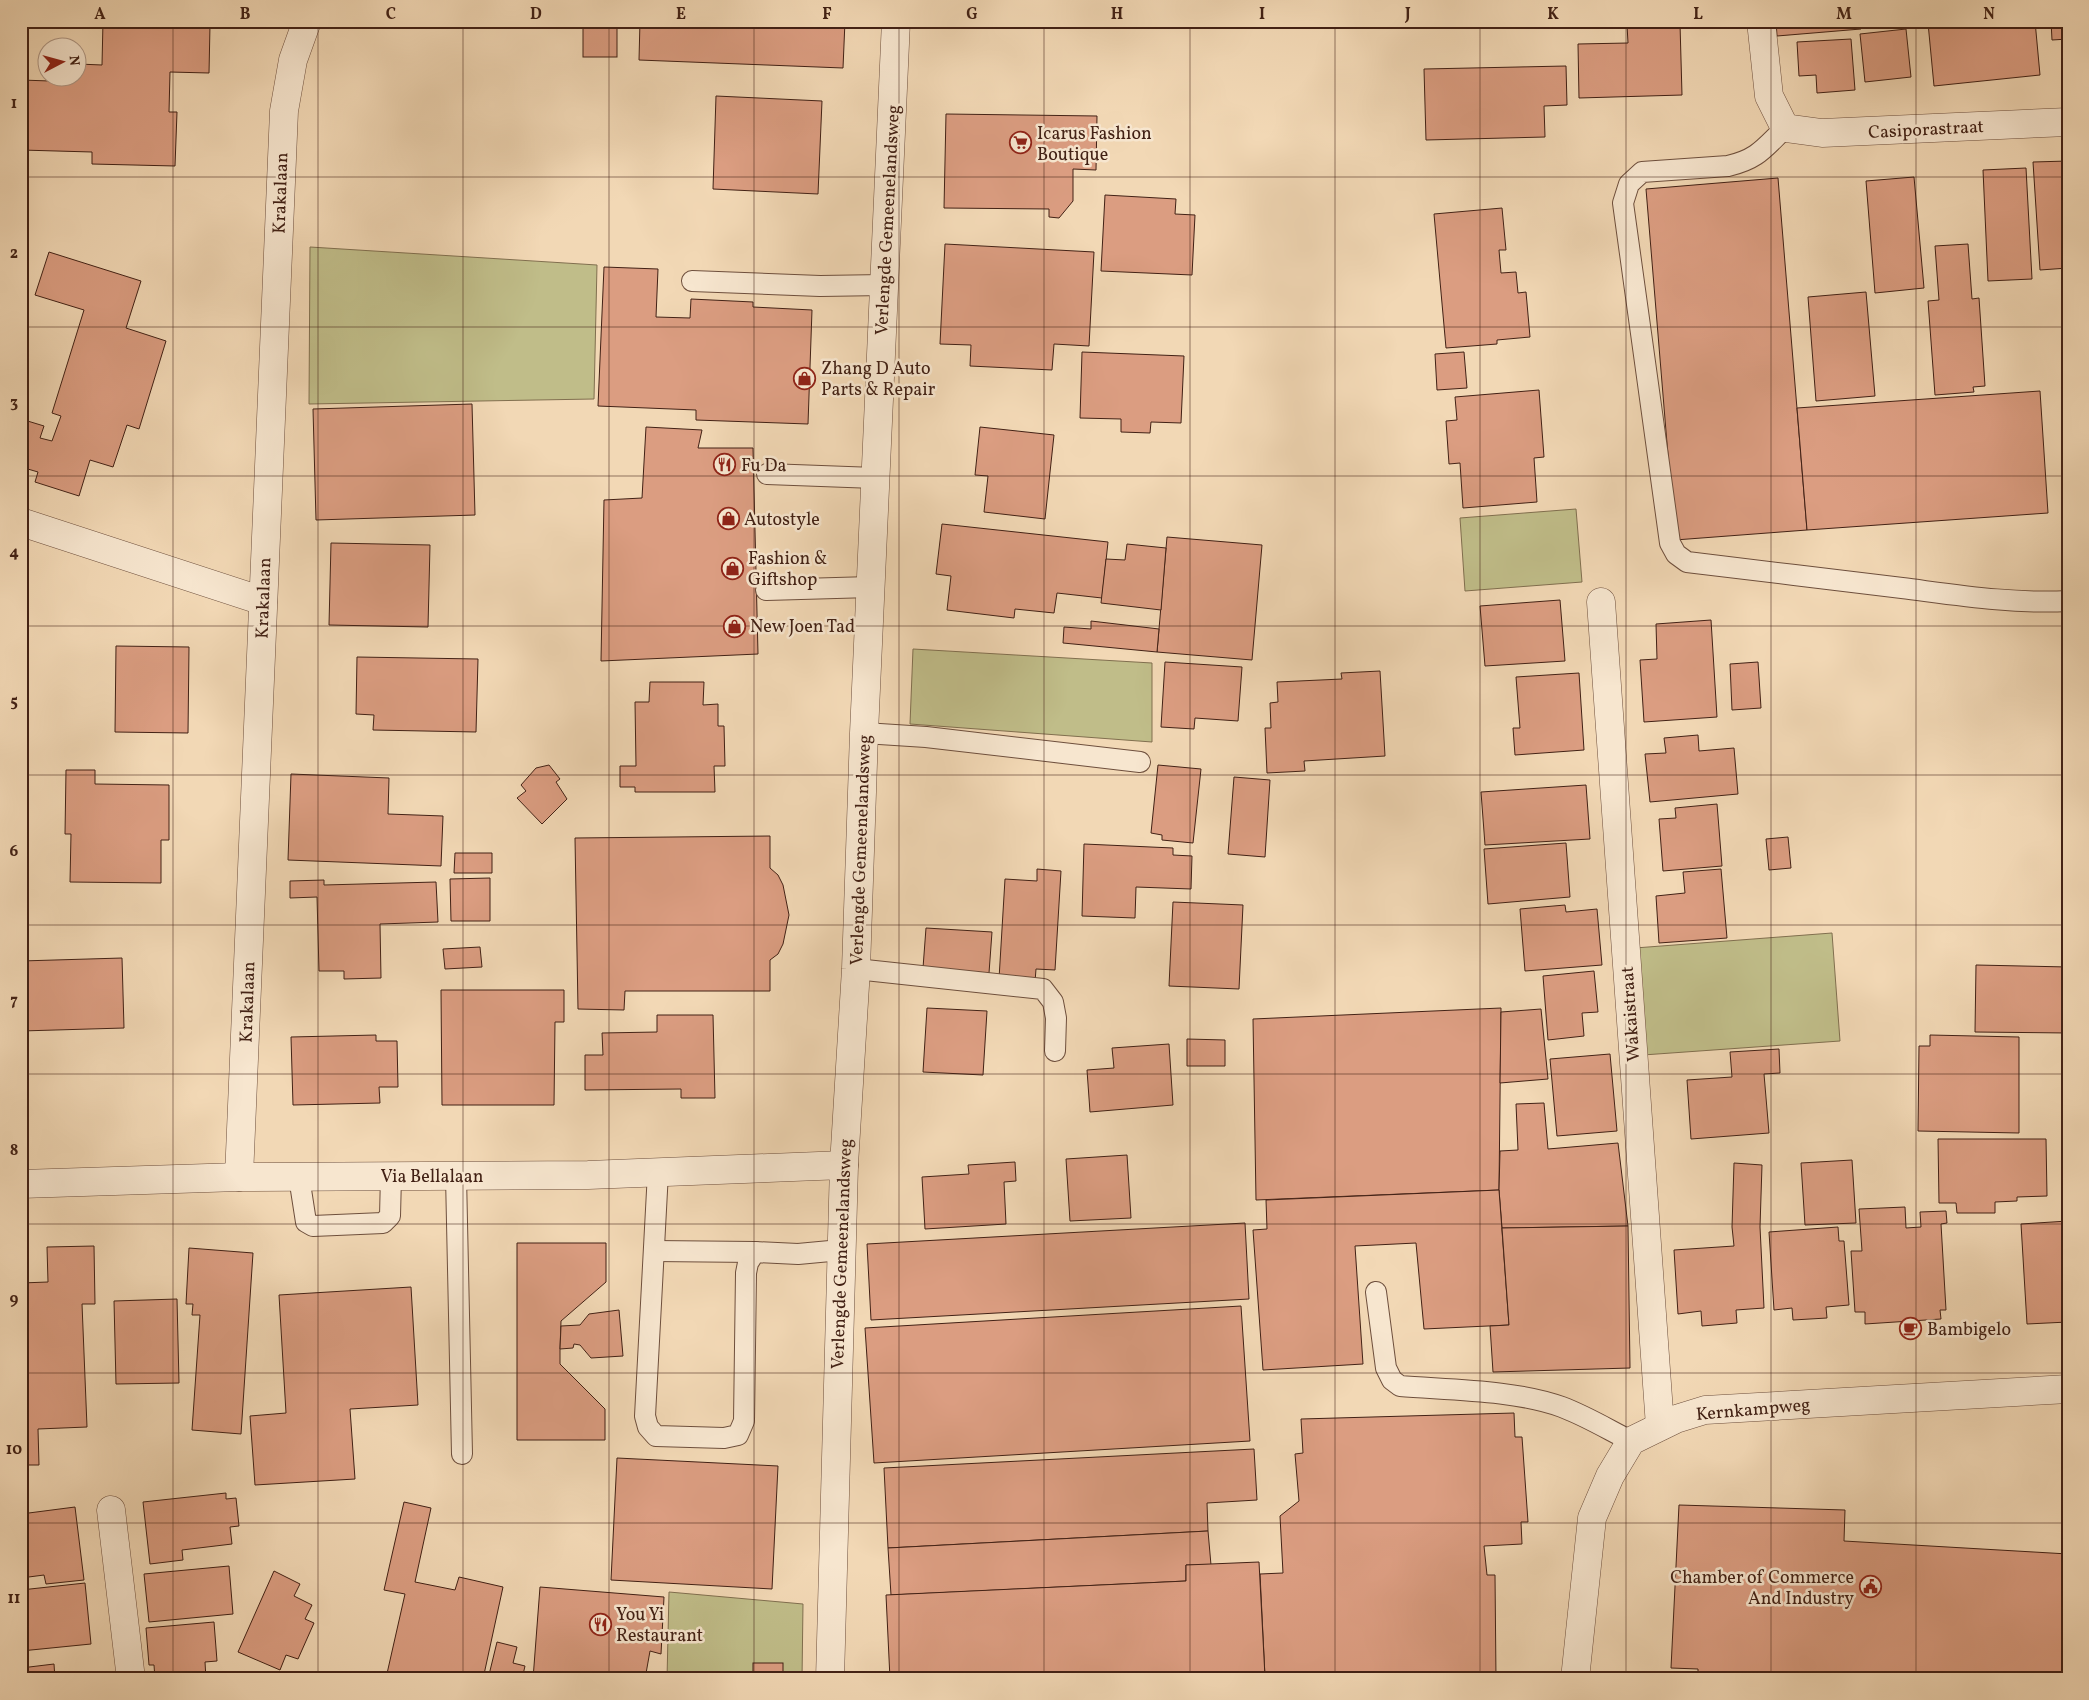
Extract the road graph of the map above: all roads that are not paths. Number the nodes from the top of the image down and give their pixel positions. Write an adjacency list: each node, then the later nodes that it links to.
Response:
1 (307, 21): 13 (street, Krakalaan)
2 (896, 21): 7 (street, Verlengde Gemeenelandsweg)
3 (1761, 21): 5 (street)
4 (2068, 122): 5 (street, Casiporastraat)
5 (1785, 128): 14 (lane)
6 (692, 281): 7 (lane)
7 (884, 285): 9 (street, Verlengde Gemeenelandsweg)
8 (767, 474): 9 (lane)
9 (875, 478): 11 (street, Verlengde Gemeenelandsweg)
10 (21, 522): 13 (street)
11 (871, 587): 12 (lane); 16 (street, Verlengde Gemeenelandsweg)
12 (766, 590)
13 (263, 601): 24 (street, Krakalaan)
14 (2068, 601)
15 (1601, 602): 32 (street, Wakaistraat)
16 (864, 733): 17 (lane); 18 (street, Verlengde Gemeenelandsweg)
17 (1140, 762)
18 (856, 969): 19 (lane); 20 (street, Verlengde Gemeenelandsweg)
19 (1055, 1051)
20 (844, 1165): 21 (street, Via Bellalaan); 27 (street, Verlengde Gemeenelandsweg)
21 (658, 1172): 23 (street, Via Bellalaan); 28 (lane)
22 (391, 1176): 23 (street, Via Bellalaan); 25 (street, Via Bellalaan); 25 (lane)
23 (456, 1176): 34 (lane)
24 (240, 1177): 25 (street, Via Bellalaan); 26 (street, Via Bellalaan)
25 (299, 1177)
26 (21, 1184)
27 (841, 1250): 29 (lane); 37 (street, Verlengde Gemeenelandsweg)
28 (654, 1251): 29 (lane); 29 (lane)
29 (754, 1252)
30 (1376, 1292): 33 (lane)
31 (2068, 1389): 32 (street, Kernkampweg)
32 (1660, 1426): 33 (street, Kernkampweg)
33 (1631, 1441): 38 (street)
34 (462, 1454)
35 (111, 1510): 36 (street)
36 (131, 1679)
37 (830, 1679)
38 (1575, 1679)

